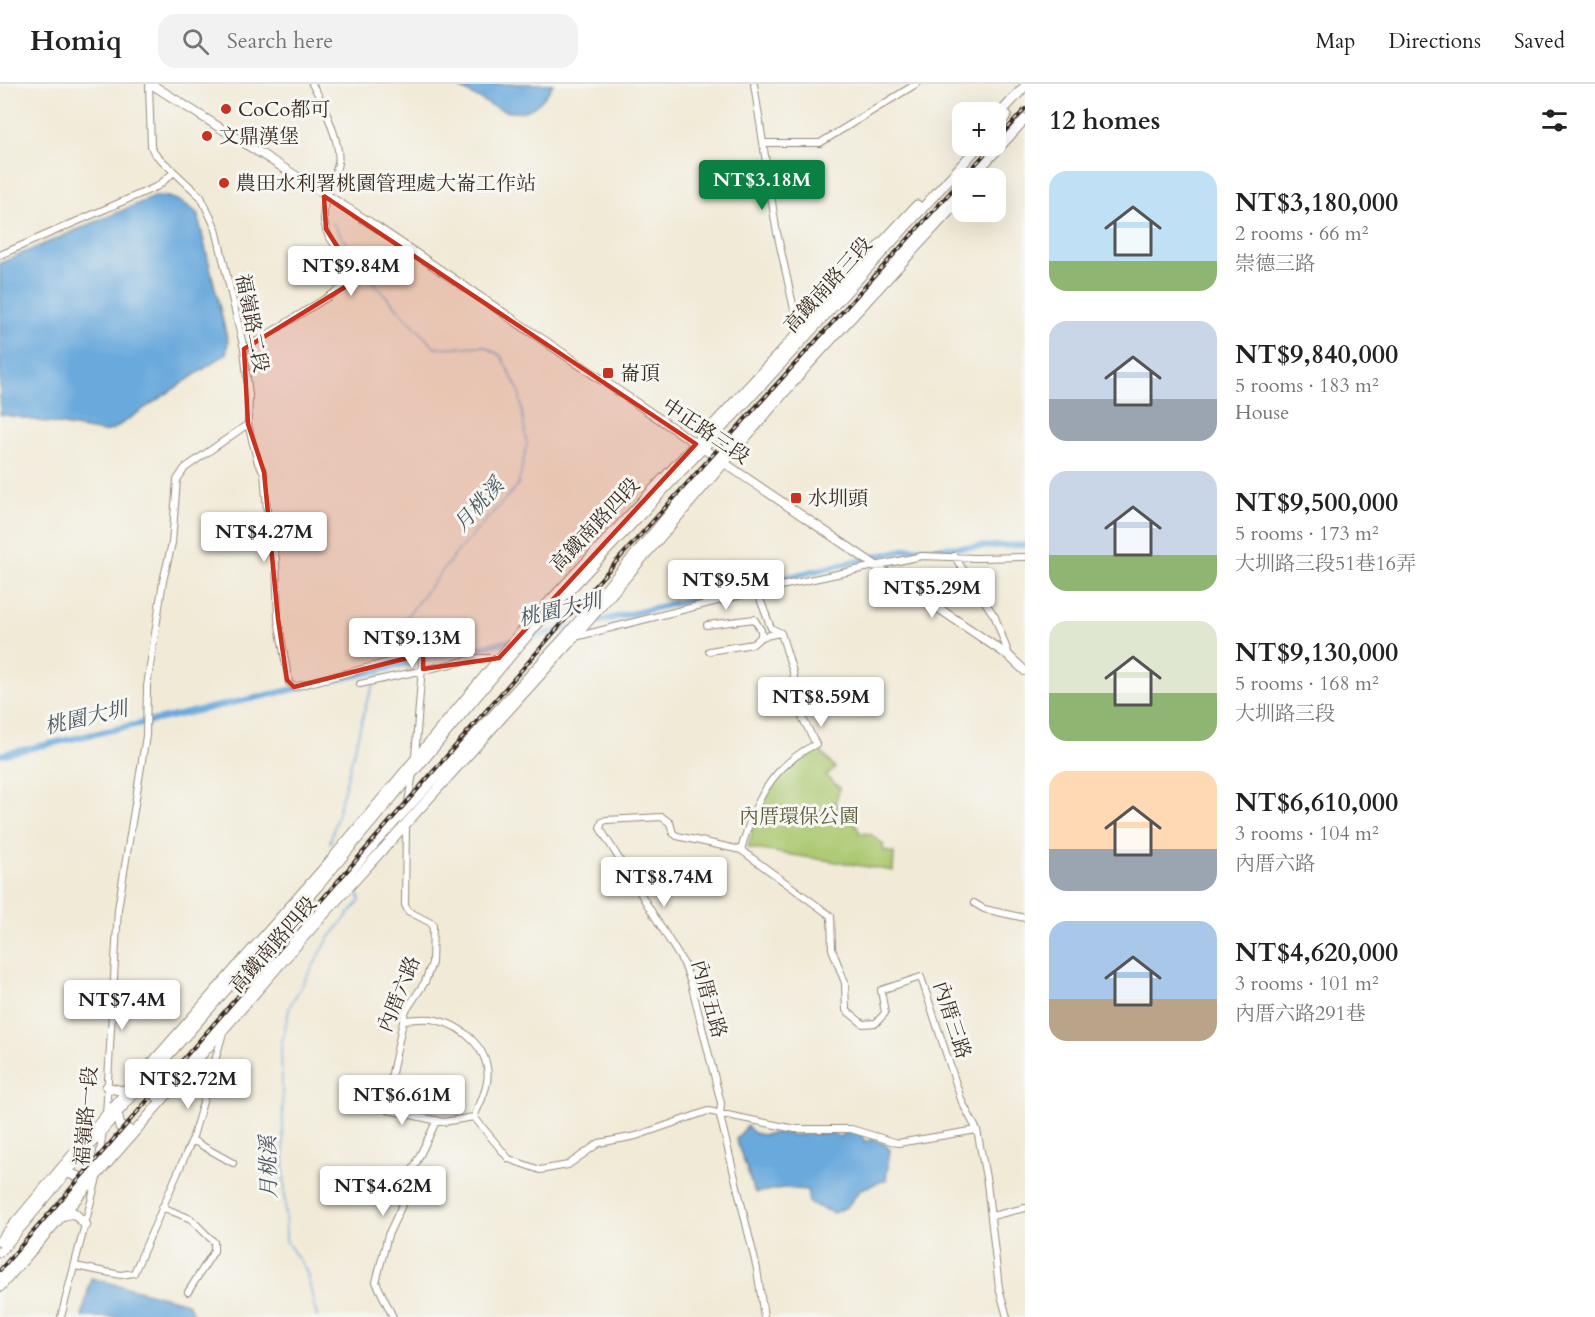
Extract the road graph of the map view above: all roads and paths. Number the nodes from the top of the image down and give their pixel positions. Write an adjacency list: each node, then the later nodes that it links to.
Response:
1 (150, 84): 16 (street, 福嶺路二段); 17 (main road, 中正路三段)
2 (312, 84): 17 (street)
3 (754, 84): 11 (street)
4 (916, 84): 11 (street)
5 (1025, 86): 7 (main road)
6 (1025, 96): 8 (main road)
7 (1006, 107)
8 (1006, 116)
9 (1025, 119): 14 (main road)
10 (1025, 128): 15 (main road)
11 (763, 143): 23 (street)
12 (962, 156): 20 (main road, 高鐵南路三段)
13 (970, 156): 21 (main road, 高鐵南路三段)
14 (980, 168)
15 (988, 168)
16 (174, 172): 22 (street); 24 (street, 福嶺路二段)
17 (324, 196): 24 (street); 26 (main road, 中正路三段)
18 (952, 199): 27 (main road, 高鐵南路三段)
19 (952, 208): 27 (main road, 高鐵南路三段)
20 (901, 221): 21 (main road); 23 (main road, 高鐵南路三段)
21 (890, 243): 26 (main road, 高鐵南路三段)
22 (0, 255)
23 (799, 332): 26 (main road, 高鐵南路三段)
24 (244, 349): 25 (street, 福嶺路二段)
25 (248, 424): 39 (street, 福嶺路二段); 59 (street, 福嶺路一段)
26 (699, 446): 27 (main road, 中正路三段); 38 (main road, 高鐵南路四段); 42 (main road, 高鐵南路四段)
27 (720, 460): 30 (main road, 中正路三段); 34 (main road); 34 (main road)
28 (954, 556): 29 (street); 30 (street); 37 (street)
29 (1025, 556)
30 (872, 563): 31 (street); 37 (main road, 中正路三段)
31 (757, 591): 33 (street); 34 (street)
32 (707, 625): 35 (street)
33 (780, 633): 35 (street); 50 (street)
34 (573, 635): 44 (main road, 高鐵南路四段); 47 (main road, 高鐵南路四段)
35 (761, 637): 36 (street)
36 (709, 651)
37 (1009, 656): 40 (main road, 中正路三段)
38 (499, 658): 39 (street); 43 (main road, 高鐵南路四段)
39 (423, 668): 41 (street); 45 (street)
40 (1025, 671)
41 (360, 684)
42 (458, 718): 43 (main road); 46 (main road, 高鐵南路四段)
43 (436, 733): 45 (main road, 高鐵南路四段)
44 (464, 746): 47 (main road); 48 (main road, 高鐵南路四段)
45 (415, 758): 46 (street); 51 (main road, 高鐵南路四段)
46 (413, 771): 48 (street); 52 (main road, 高鐵南路四段)
47 (448, 776): 49 (main road, 高鐵南路四段)
48 (407, 809): 49 (street); 56 (main road, 高鐵南路四段)
49 (406, 821): 55 (main road, 高鐵南路四段); 57 (street, 內厝六路)
50 (741, 850): 63 (street, 內厝五路); 68 (street, 內厝三路)
51 (331, 860): 52 (main road); 60 (main road, 高鐵南路四段)
52 (318, 886): 61 (main road, 高鐵南路四段)
53 (974, 903): 54 (street)
54 (1025, 918)
55 (302, 939): 56 (main road); 58 (main road, 高鐵南路四段)
56 (268, 966): 67 (main road, 高鐵南路四段)
57 (403, 1020): 64 (street); 65 (street, 內厝六路)
58 (225, 1026): 69 (street); 73 (main road, 高鐵南路四段)
59 (107, 1087): 60 (main road); 62 (street, 福嶺路一段)
60 (130, 1089): 62 (main road, 高鐵南路四段)
61 (117, 1113): 66 (main road, 高鐵南路四段); 67 (main road)
62 (106, 1115): 66 (street, 福嶺路一段); 80 (main road, 高鐵南路四段)
63 (720, 1116): 64 (street); 68 (street); 88 (street, 內厝五路)
64 (474, 1117): 65 (street, 內厝六路)
65 (437, 1120): 87 (street)
66 (103, 1129): 71 (street, 福嶺路一段); 72 (main road, 高鐵南路四段)
67 (129, 1130): 71 (main road, 高鐵南路四段)
68 (977, 1130): 78 (street, 內厝三路)
69 (192, 1140): 70 (street); 75 (street)
70 (233, 1163)
71 (98, 1166): 73 (street, 福嶺路一段); 74 (main road, 高鐵南路四段)
72 (68, 1173): 74 (main road); 81 (main road, 高鐵南路四段)
73 (97, 1177): 77 (main road, 高鐵南路四段); 79 (street, 福嶺路一段)
74 (80, 1187): 83 (main road, 高鐵南路四段)
75 (162, 1207): 82 (street); 85 (street)
76 (1025, 1208): 78 (street)
77 (65, 1215): 79 (main road); 84 (main road, 高鐵南路四段)
78 (992, 1216): 89 (street, 內厝三路)
79 (86, 1225): 82 (street, 福嶺路一段)
80 (0, 1241)
81 (0, 1252)
82 (75, 1266): 86 (street, 福嶺路一段)
83 (0, 1277)
84 (0, 1287)
85 (188, 1292)
86 (61, 1317)
87 (393, 1317)
88 (764, 1317)
89 (1007, 1317)

